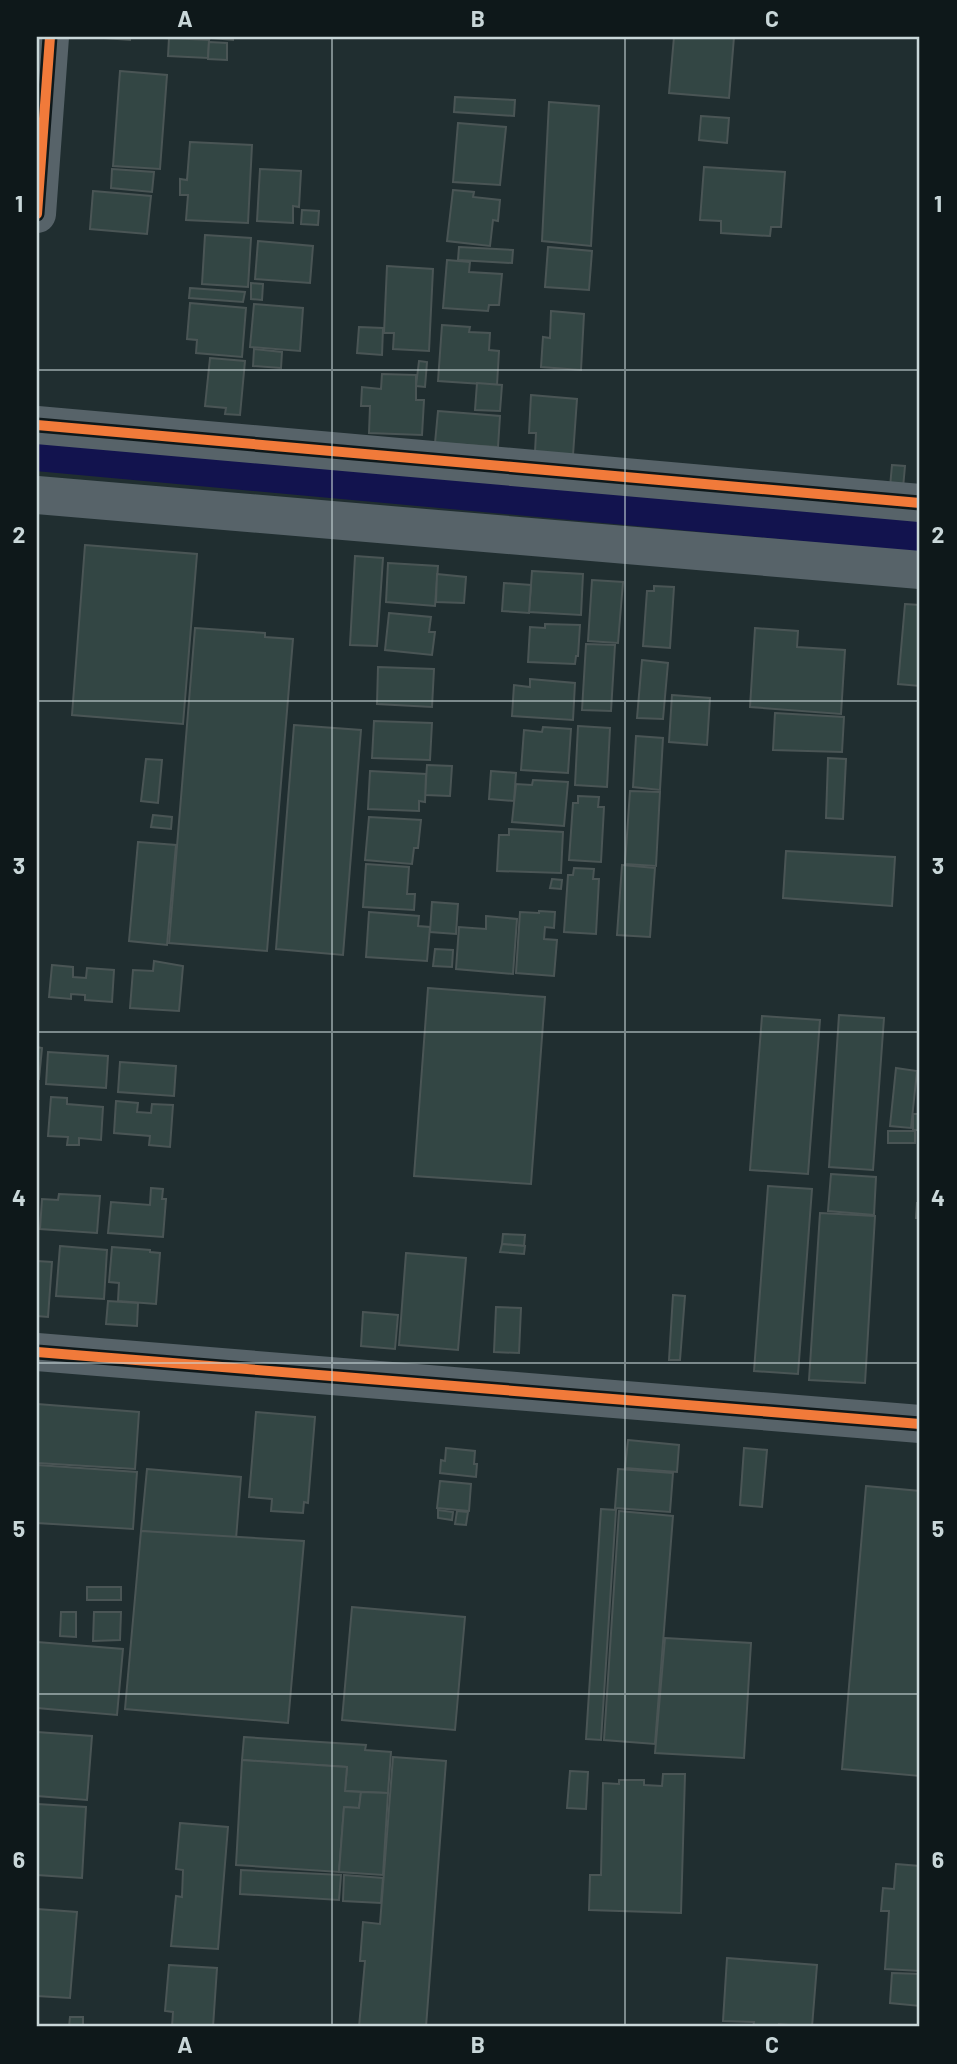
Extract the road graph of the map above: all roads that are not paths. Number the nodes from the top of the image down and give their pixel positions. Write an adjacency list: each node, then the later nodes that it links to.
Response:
1 (50, 37): 2 (street)
2 (37, 214)
3 (37, 425): 5 (street)
4 (37, 495): 6 (street)
5 (920, 503)
6 (920, 570)
7 (37, 1352): 8 (street)
8 (920, 1424)

